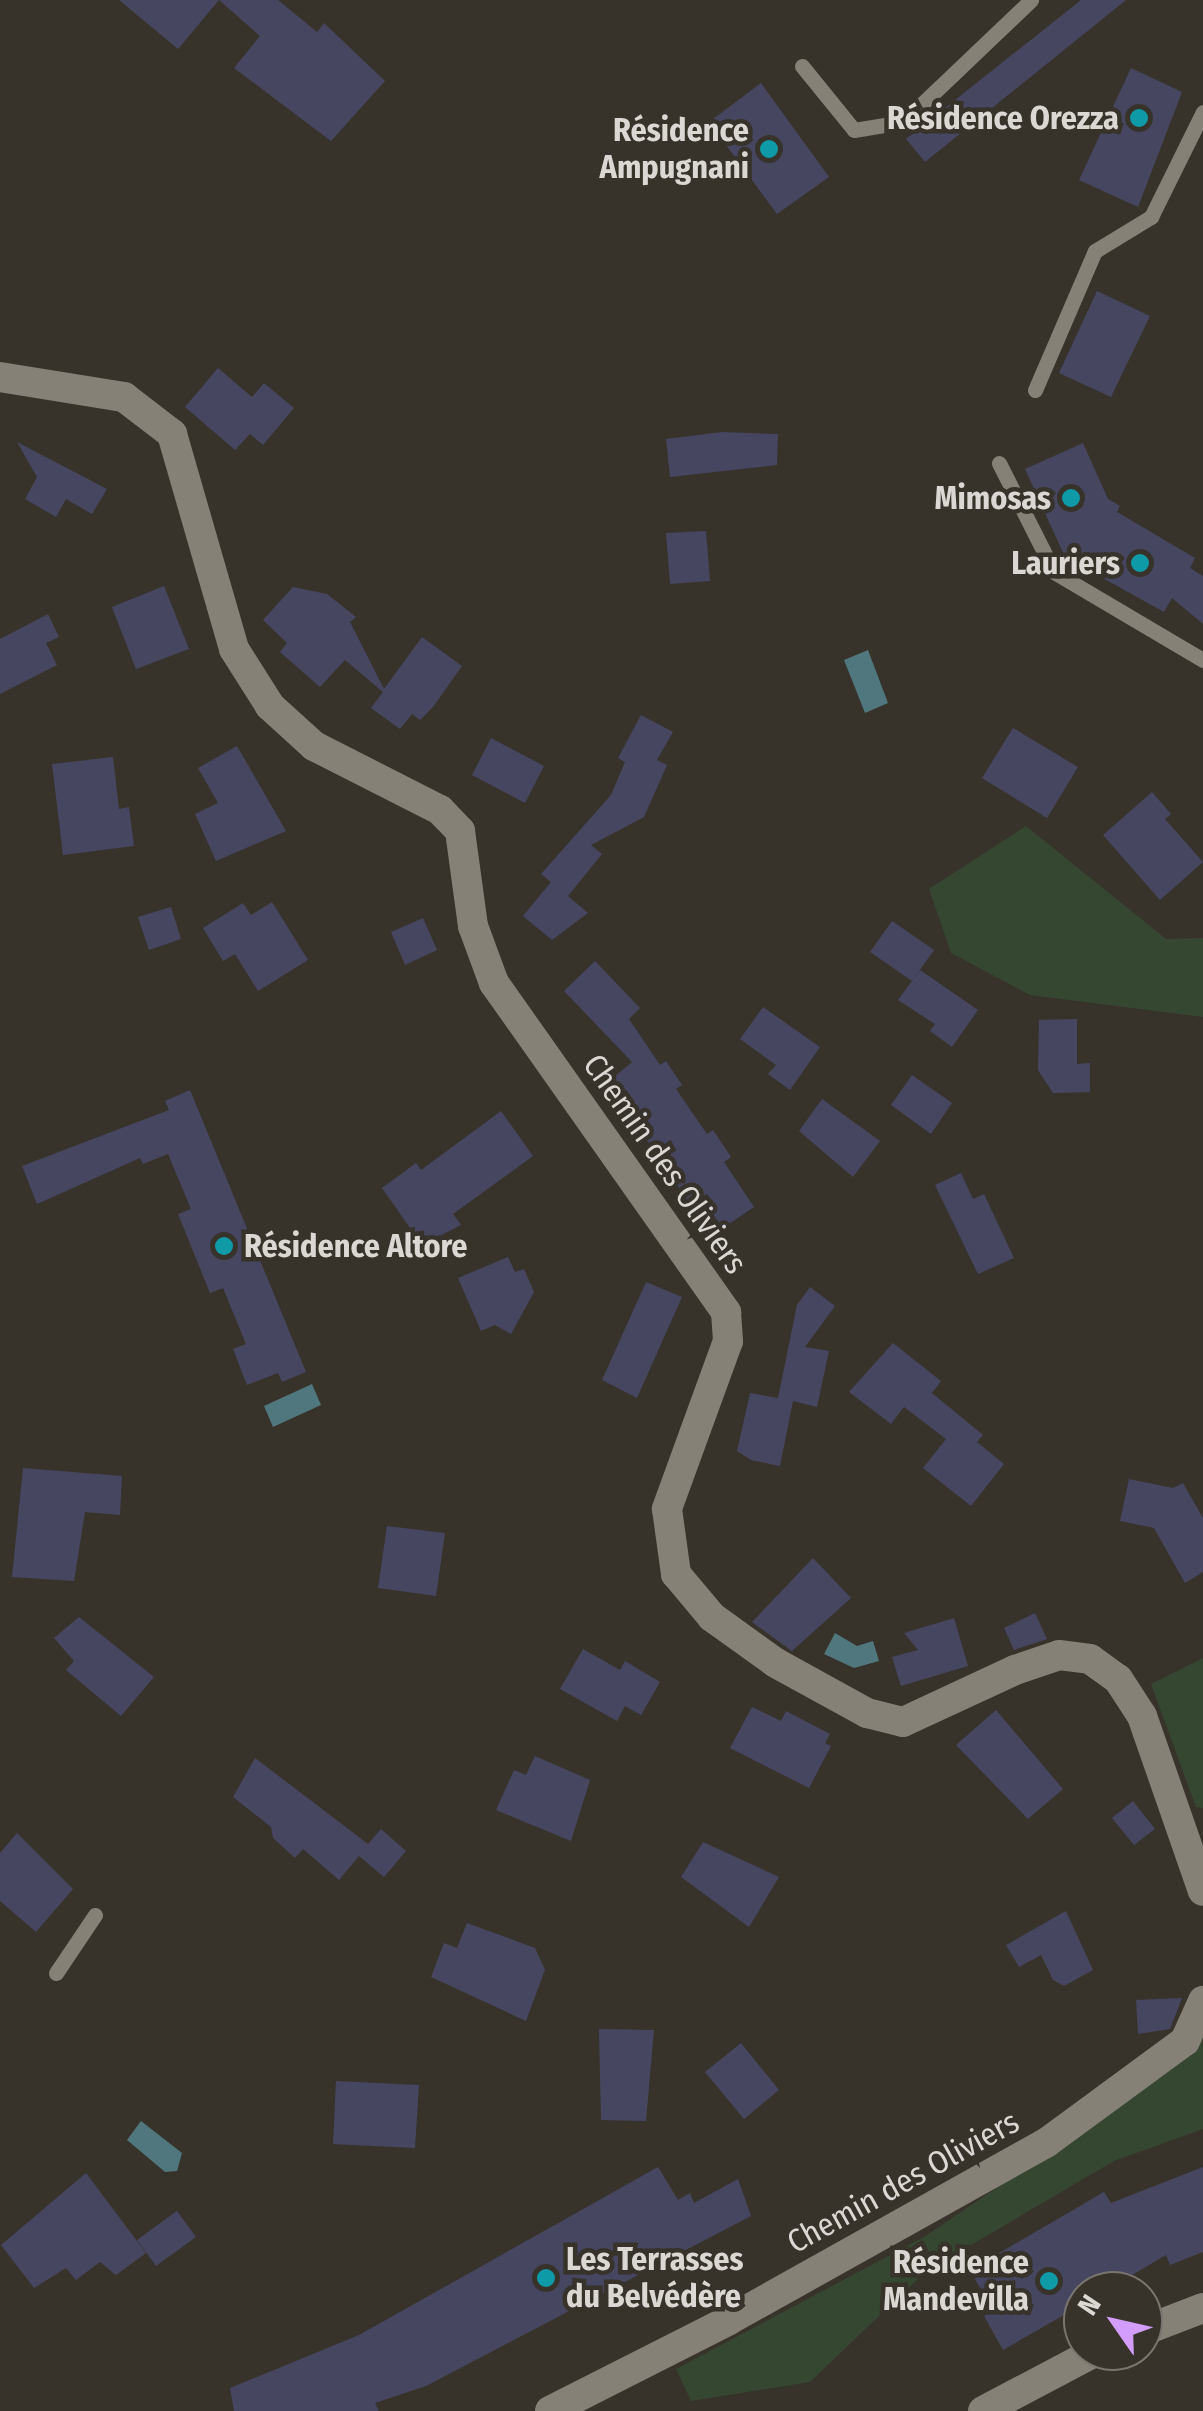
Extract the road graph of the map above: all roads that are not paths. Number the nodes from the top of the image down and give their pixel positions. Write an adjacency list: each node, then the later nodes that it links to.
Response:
1 (1031, 0): 2 (lane)
2 (802, 66)
3 (1203, 112): 5 (lane)
4 (0, 377): 8 (street, Chemin des Oliviers)
5 (1035, 390)
6 (998, 463): 7 (lane)
7 (1203, 660)
8 (1203, 1892)
9 (95, 1915): 10 (lane)
10 (56, 1972)
11 (1203, 2000): 15 (street, Chemin des Oliviers)
12 (1203, 2308): 13 (street)
13 (1163, 2323)
14 (1063, 2369): 16 (street)
15 (550, 2411)
16 (983, 2411)

